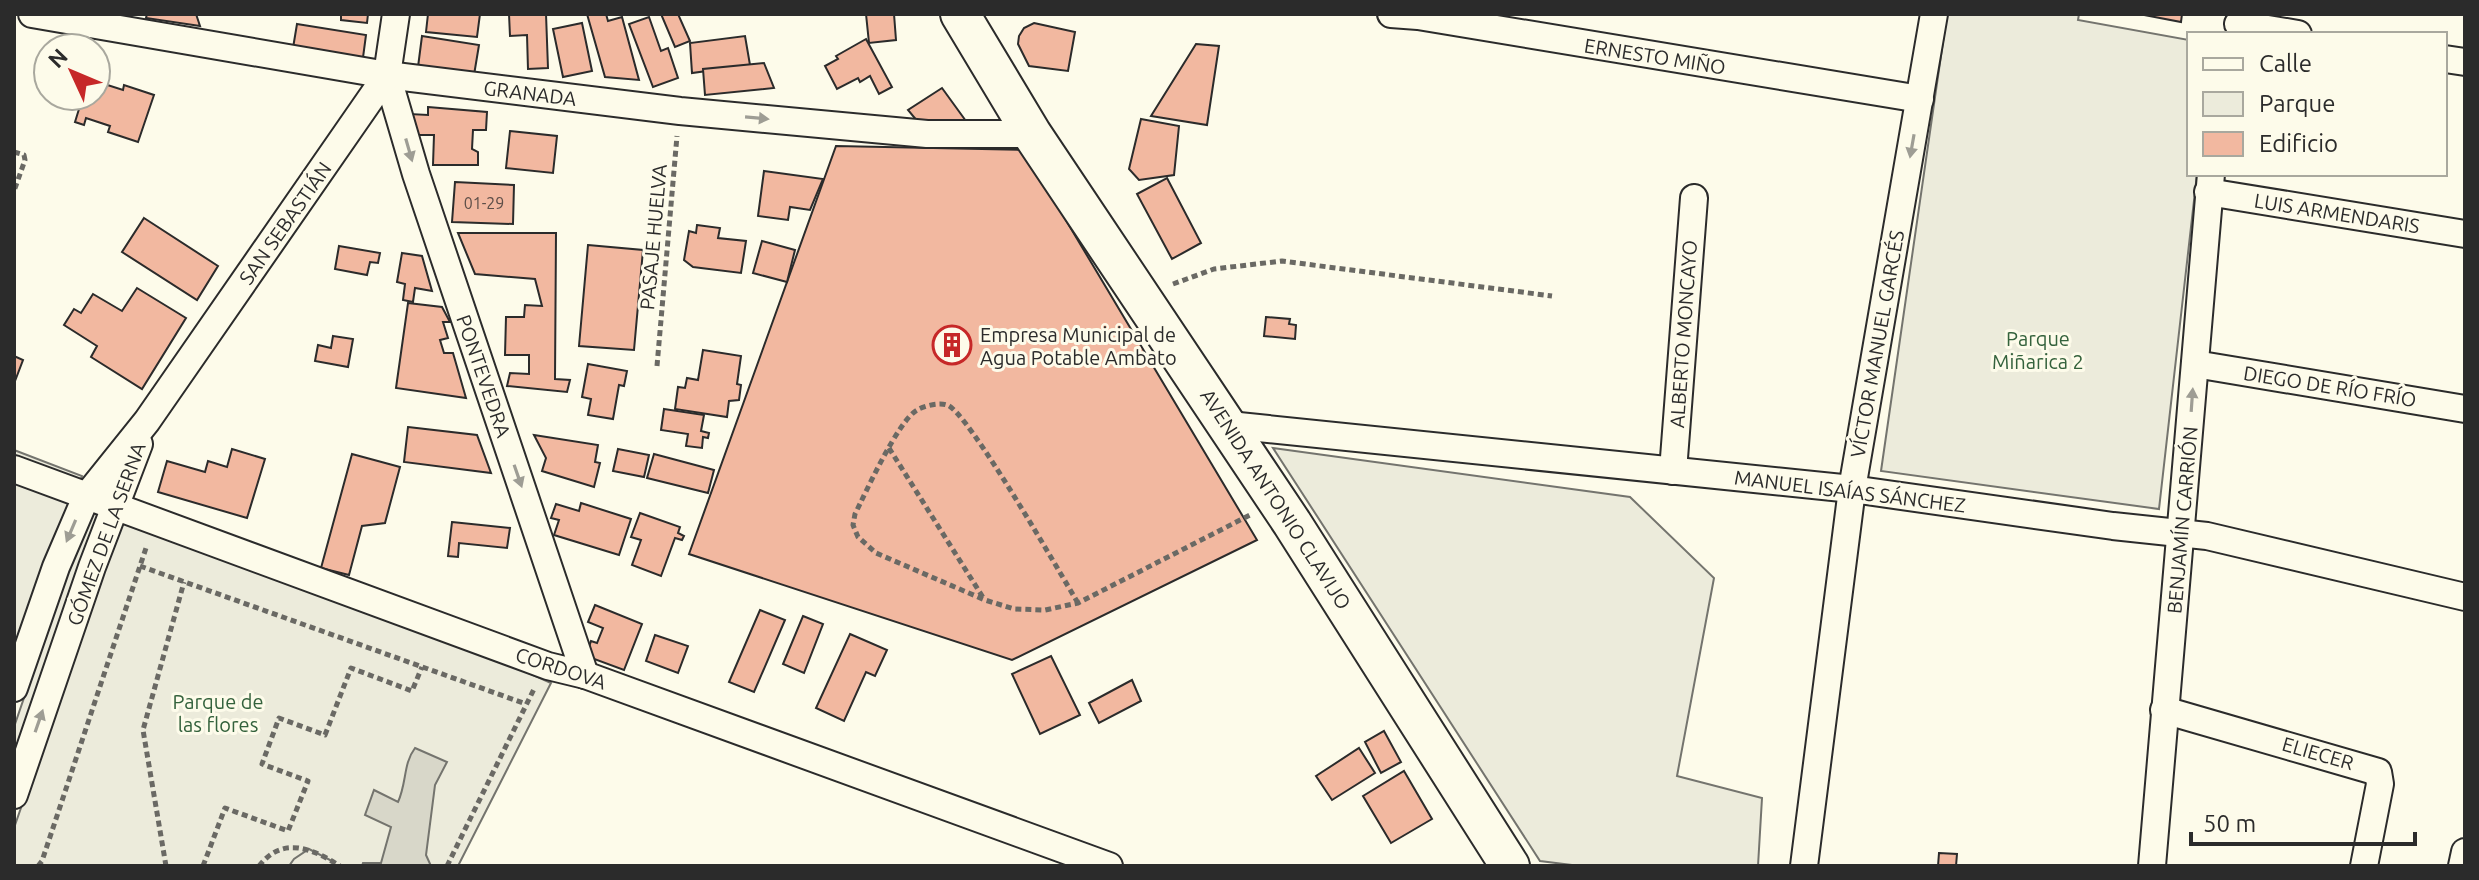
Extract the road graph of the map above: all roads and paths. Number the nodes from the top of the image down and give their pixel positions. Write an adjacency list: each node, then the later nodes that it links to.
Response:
1 (32, 14): 9 (street, GRANADA)
2 (396, 14): 9 (street, SAN SEBASTIÁN)
3 (960, 14): 12 (main road, AVENIDA ANTONIO CLAVIJO)
4 (1391, 14): 6 (street, ERNESTO MIÑO)
5 (1934, 14): 10 (street, VÍCTOR MANUEL GARCÉS)
6 (1418, 15): 10 (street, ERNESTO MIÑO)
7 (2238, 24): 8 (street)
8 (2286, 32)
9 (387, 75): 11 (street, GRANADA); 23 (street, SAN SEBASTIÁN); 41 (street, PONTEVEDRA, one-way to 41)
10 (1920, 99): 28 (street, VÍCTOR MANUEL GARCÉS, one-way to 28)
11 (680, 111): 12 (street, GRANADA, one-way to 12); 21 (path, PASAJE HUELVA)
12 (1032, 134): 19 (main road, AVENIDA ANTONIO CLAVIJO)
13 (18, 153): 15 (path)
14 (2210, 183): 17 (street, LUIS ARMENDARIS); 20 (street, BENJAMÍN CARRIÓN)
15 (14, 191)
16 (1694, 198): 27 (street, ALBERTO MONCAYO)
17 (2465, 234)
18 (1552, 296): 19 (path)
19 (1145, 301): 24 (main road, AVENIDA ANTONIO CLAVIJO)
20 (2195, 364): 22 (street, DIEGO DE RÍO FRÍO); 33 (street, BENJAMÍN CARRIÓN, one-way to 20)
21 (657, 366)
22 (2465, 409)
23 (147, 421): 29 (street, GÓMEZ DE LA SERNA); 31 (street, GÓMEZ DE LA SERNA)
24 (1229, 425): 27 (street, MANUEL ISAÍAS SÁNCHEZ); 30 (main road, AVENIDA ANTONIO CLAVIJO)
25 (888, 447): 37 (path); 37 (path); 38 (path)
26 (14, 469): 29 (street, CORDOVA)
27 (1673, 471): 28 (street, MANUEL ISAÍAS SÁNCHEZ)
28 (1852, 489): 33 (street, MANUEL ISAÍAS SÁNCHEZ); 56 (street, VÍCTOR MANUEL GARCÉS)
29 (86, 497): 31 (street, CORDOVA); 42 (street, GÓMEZ DE LA SERNA, one-way to 42)
30 (1277, 500): 38 (path); 55 (main road, AVENIDA ANTONIO CLAVIJO)
31 (115, 507): 32 (street, CORDOVA); 45 (street, GÓMEZ DE LA SERNA, one-way to 31)
32 (155, 521): 34 (path); 39 (street, CORDOVA)
33 (2182, 534): 36 (street, MANUEL ISAÍAS SÁNCHEZ); 44 (street, BENJAMÍN CARRIÓN)
34 (140, 566): 35 (path); 48 (path)
35 (184, 582): 40 (path); 49 (path)
36 (2465, 597)
37 (985, 600): 38 (path)
38 (1078, 603)
39 (548, 666): 41 (street, CORDOVA); 43 (path)
40 (422, 667): 43 (path); 50 (path)
41 (585, 675): 54 (street, CORDOVA)
42 (14, 688)
43 (526, 704): 53 (path)
44 (2164, 710): 47 (street, BENJAMÍN CARRIÓN); 57 (street, ELIECER)
45 (14, 795)
46 (2465, 852): 58 (street)
47 (2155, 865)
48 (38, 866)
49 (166, 866)
50 (203, 866)
51 (259, 866): 52 (path)
52 (340, 866)
53 (447, 866)
54 (1109, 866)
55 (1510, 866)
56 (1804, 866)
57 (2364, 866)
58 (2462, 866)

